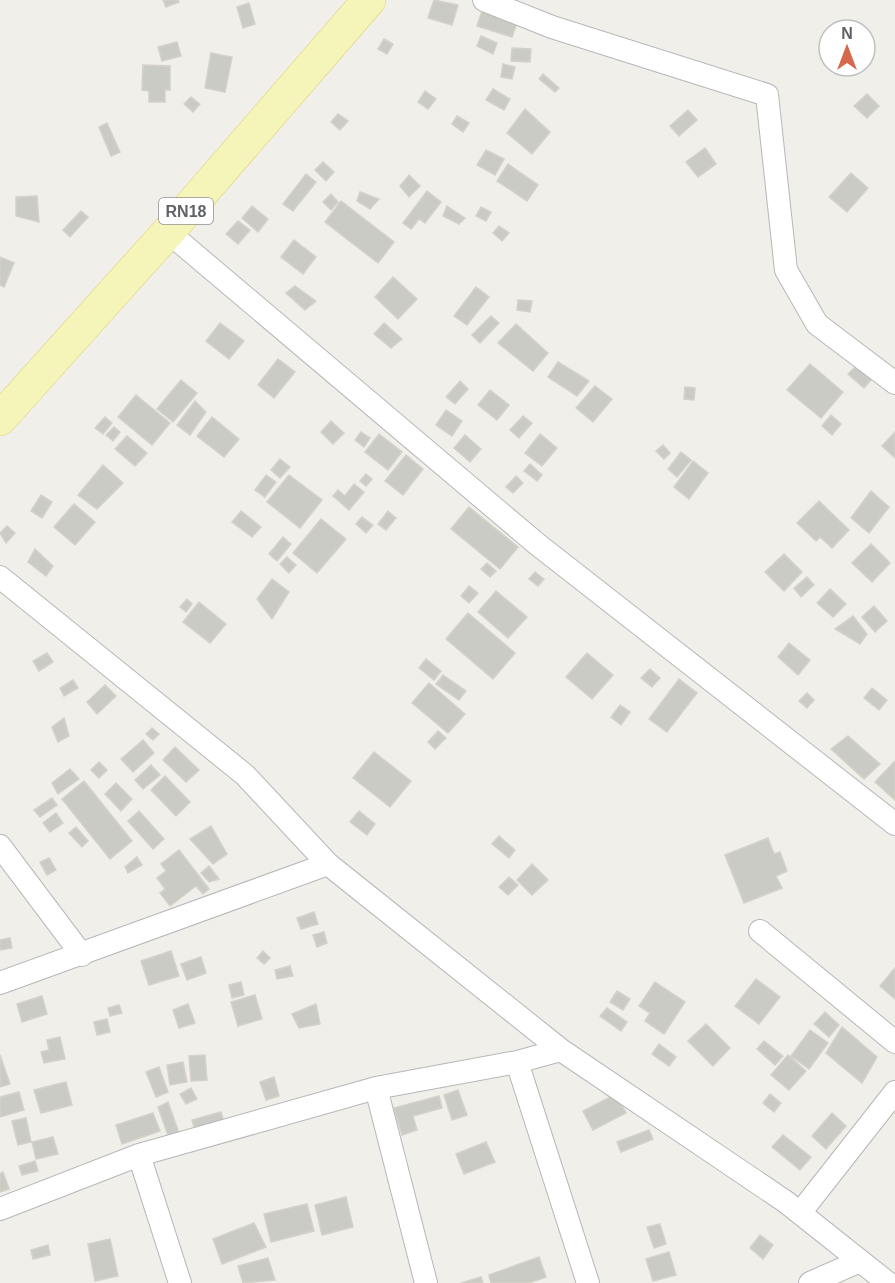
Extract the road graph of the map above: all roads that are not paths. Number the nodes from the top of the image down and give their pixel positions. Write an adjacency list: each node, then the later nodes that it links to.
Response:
1 (369, 0): 3 (main road, RN18)
2 (484, 0): 4 (street)
3 (168, 232): 5 (main road, RN18); 7 (street)
4 (895, 383)
5 (0, 419)
6 (0, 577): 9 (street)
7 (895, 824)
8 (0, 846): 11 (street)
9 (328, 864): 11 (street); 14 (street)
10 (760, 931): 13 (street)
11 (82, 955): 12 (street)
12 (0, 983)
13 (895, 1042)
14 (561, 1050): 15 (street); 20 (street)
15 (516, 1062): 16 (street); 24 (street)
16 (376, 1088): 18 (street); 23 (street)
17 (895, 1092): 20 (street)
18 (140, 1155): 19 (street); 22 (street)
19 (0, 1209)
20 (800, 1213): 21 (street)
21 (860, 1261): 25 (street); 26 (street)
22 (180, 1283)
23 (426, 1283)
24 (588, 1283)
25 (810, 1283)
26 (888, 1283)

